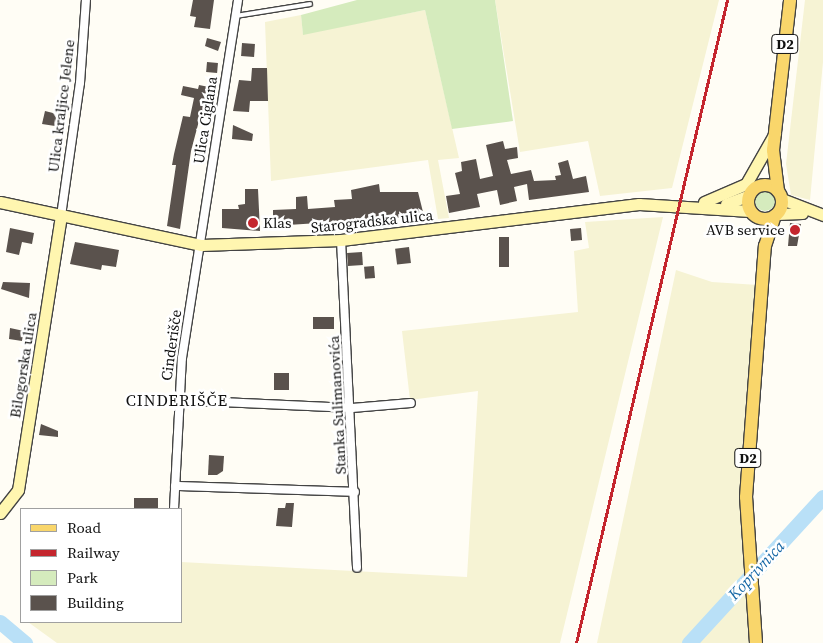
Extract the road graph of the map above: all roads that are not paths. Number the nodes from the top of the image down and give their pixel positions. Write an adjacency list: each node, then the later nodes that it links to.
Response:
1 (86, 0): 16 (street, Ulica kraljice Jelene)
2 (238, 0): 5 (street, Ulica Ciglana)
3 (790, 0): 6 (main road, D2)
4 (310, 4): 5 (lane)
5 (235, 16): 18 (street, Ulica Ciglana)
6 (775, 133): 7 (main road, D2); 11 (main road)
7 (773, 150): 8 (main road, D2); 9 (main road, D2)
8 (754, 190): 9 (main road); 12 (main road, Starogradska ulica); 13 (main road, D2)
9 (780, 195): 14 (main road); 15 (main road, D2)
10 (0, 202): 16 (main road, Starogradska ulica)
11 (697, 205): 12 (main road, Starogradska ulica); 17 (main road, Starogradska ulica)
12 (720, 206): 13 (main road, Starogradska ulica)
13 (754, 214): 15 (main road); 19 (main road, D2)
14 (817, 214): 15 (main road)
15 (776, 215): 19 (main road, D2)
16 (62, 216): 18 (main road, Starogradska ulica); 26 (main road, Bilogorska ulica)
17 (341, 240): 18 (main road, Starogradska ulica); 22 (street, Stanka Sulimanovića)
18 (201, 245): 20 (street, Cinderišče)
19 (765, 246): 28 (main road, D2)
20 (177, 400): 22 (street); 23 (street, Cinderišče)
21 (411, 404): 22 (street)
22 (352, 408): 24 (street, Stanka Sulimanovića)
23 (174, 486): 24 (street); 25 (street, Cinderišče)
24 (355, 492): 27 (street, Stanka Sulimanovića)
25 (174, 508)
26 (0, 514)
27 (357, 568)
28 (756, 643)

